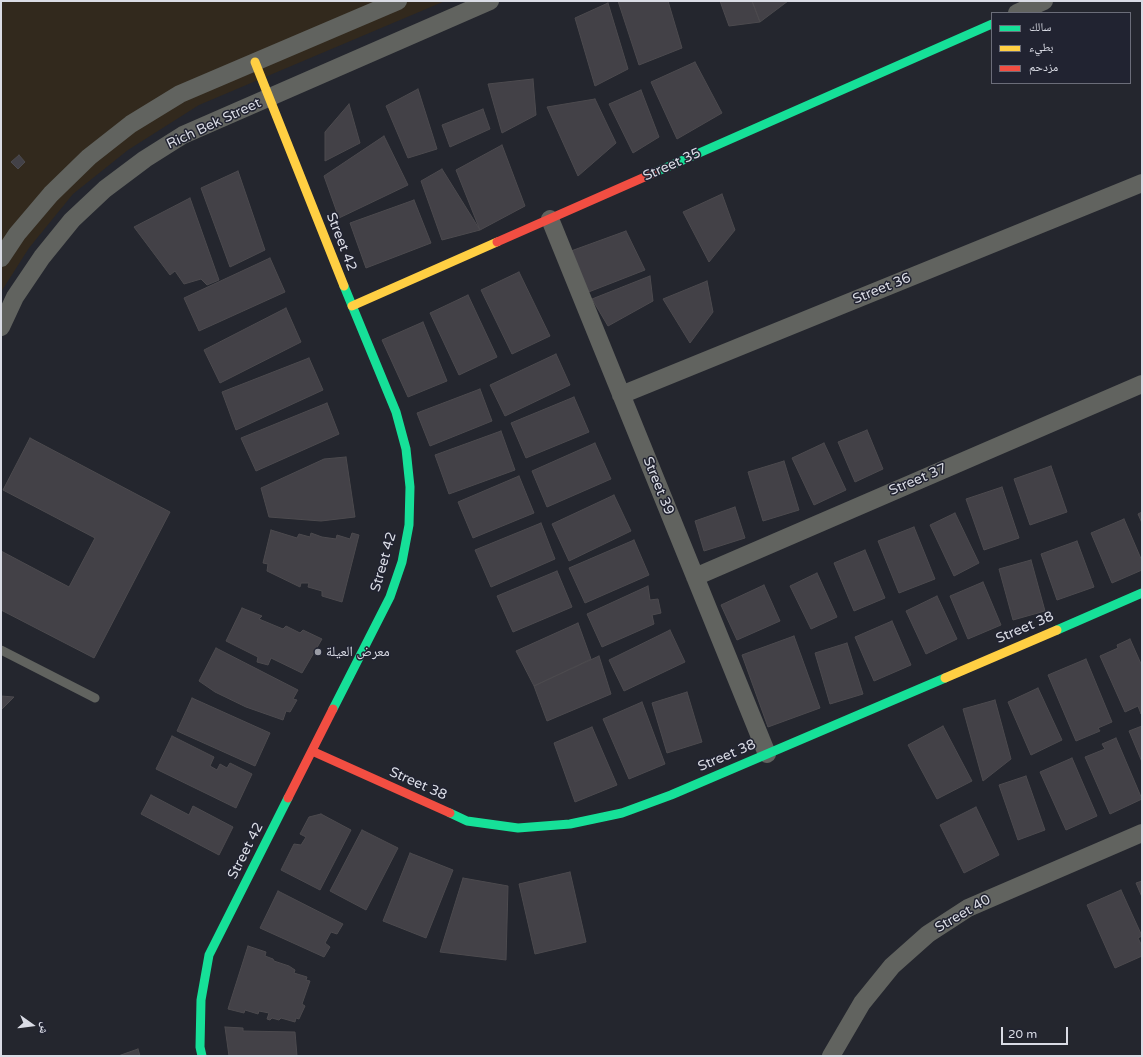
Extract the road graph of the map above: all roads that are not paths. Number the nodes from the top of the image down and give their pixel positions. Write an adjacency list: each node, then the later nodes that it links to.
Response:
1 (398, 1): 6 (street)
2 (490, 1): 7 (street, Rich Bek Street)
3 (1044, 1): 4 (street)
4 (1019, 12)
5 (991, 24): 9 (street, Street 35)
6 (255, 62): 7 (street, Street 42); 10 (street)
7 (270, 98): 11 (street, Street 42); 12 (street, Rich Bek Street)
8 (1142, 183): 14 (street, Street 36)
9 (550, 218): 11 (street, Street 35); 14 (street, Street 39)
10 (1, 258)
11 (352, 306): 19 (street, Street 42)
12 (1, 327)
13 (1142, 384): 15 (street, Street 37)
14 (621, 395): 15 (street, Street 39)
15 (695, 577): 20 (street, Street 39)
16 (1142, 593): 20 (street, Street 38)
17 (1, 650): 18 (lane)
18 (95, 698)
19 (312, 751): 20 (street, Street 38); 22 (street, Street 42)
20 (767, 754)
21 (1142, 833): 23 (street, Street 40)
22 (202, 1056)
23 (831, 1056)

